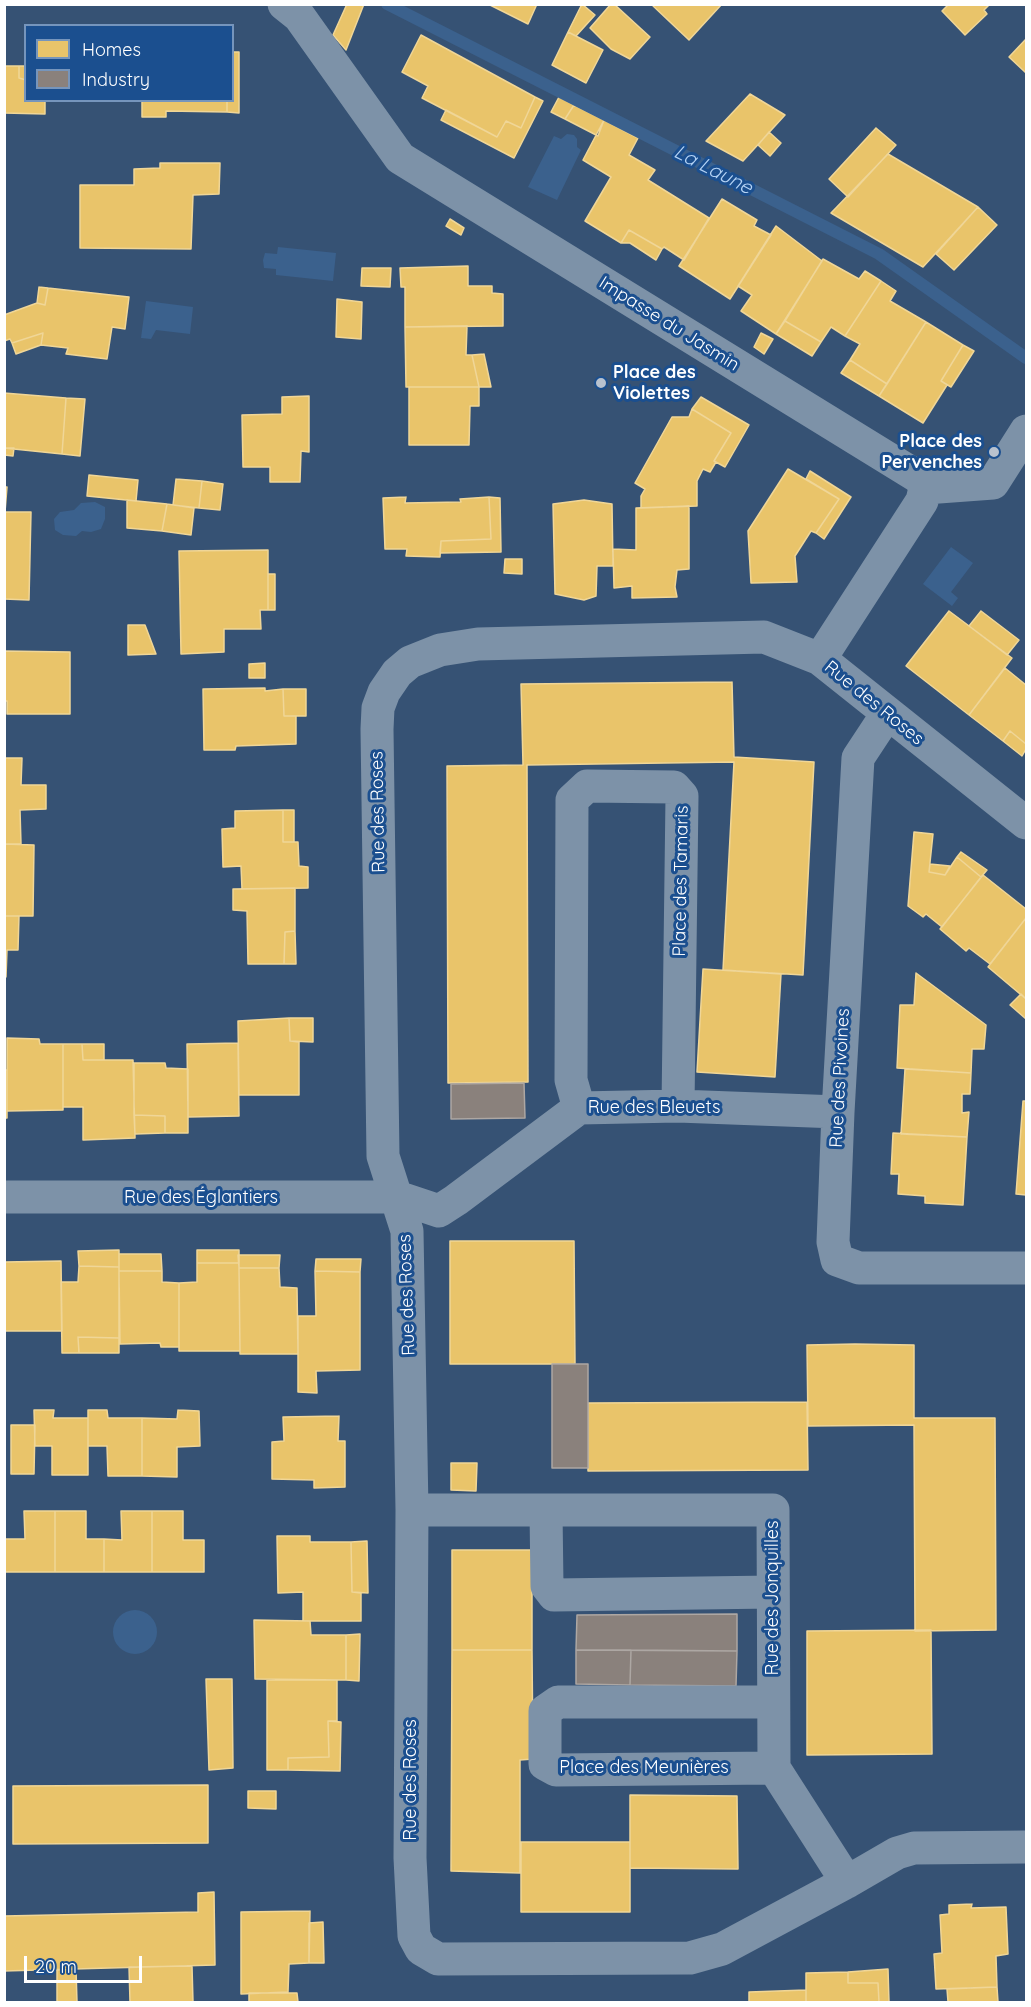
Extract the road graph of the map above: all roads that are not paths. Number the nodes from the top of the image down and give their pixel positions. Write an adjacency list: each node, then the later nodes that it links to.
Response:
1 (284, 4): 3 (street, Impasse du Jasmin)
2 (1026, 431): 3 (street)
3 (925, 488): 4 (street)
4 (820, 659): 5 (street, Rue des Roses); 11 (street, Rue des Roses)
5 (887, 714): 6 (street, Rue des Roses); 9 (street, Rue des Pivoines)
6 (1026, 823)
7 (678, 1106): 8 (street, Rue des Bleuets); 8 (street, Place des Tamaris); 9 (street, Rue des Bleuets)
8 (579, 1108): 11 (street, Rue des Bleuets)
9 (838, 1112): 12 (street, Rue des Pivoines)
10 (4, 1197): 11 (street, Rue des Églantiers)
11 (397, 1197): 13 (street, Rue des Roses)
12 (1026, 1268)
13 (412, 1510): 14 (street, Rue des Jonquilles); 19 (street, Rue des Roses)
14 (546, 1511): 15 (street); 15 (street, Rue des Jonquilles)
15 (773, 1592): 16 (street, Rue des Jonquilles)
16 (772, 1702): 17 (street, Rue des Jonquilles); 17 (street, Place des Meunières)
17 (774, 1768): 19 (street)
18 (1026, 1847): 19 (street, Rue des Roses)
19 (847, 1882)

